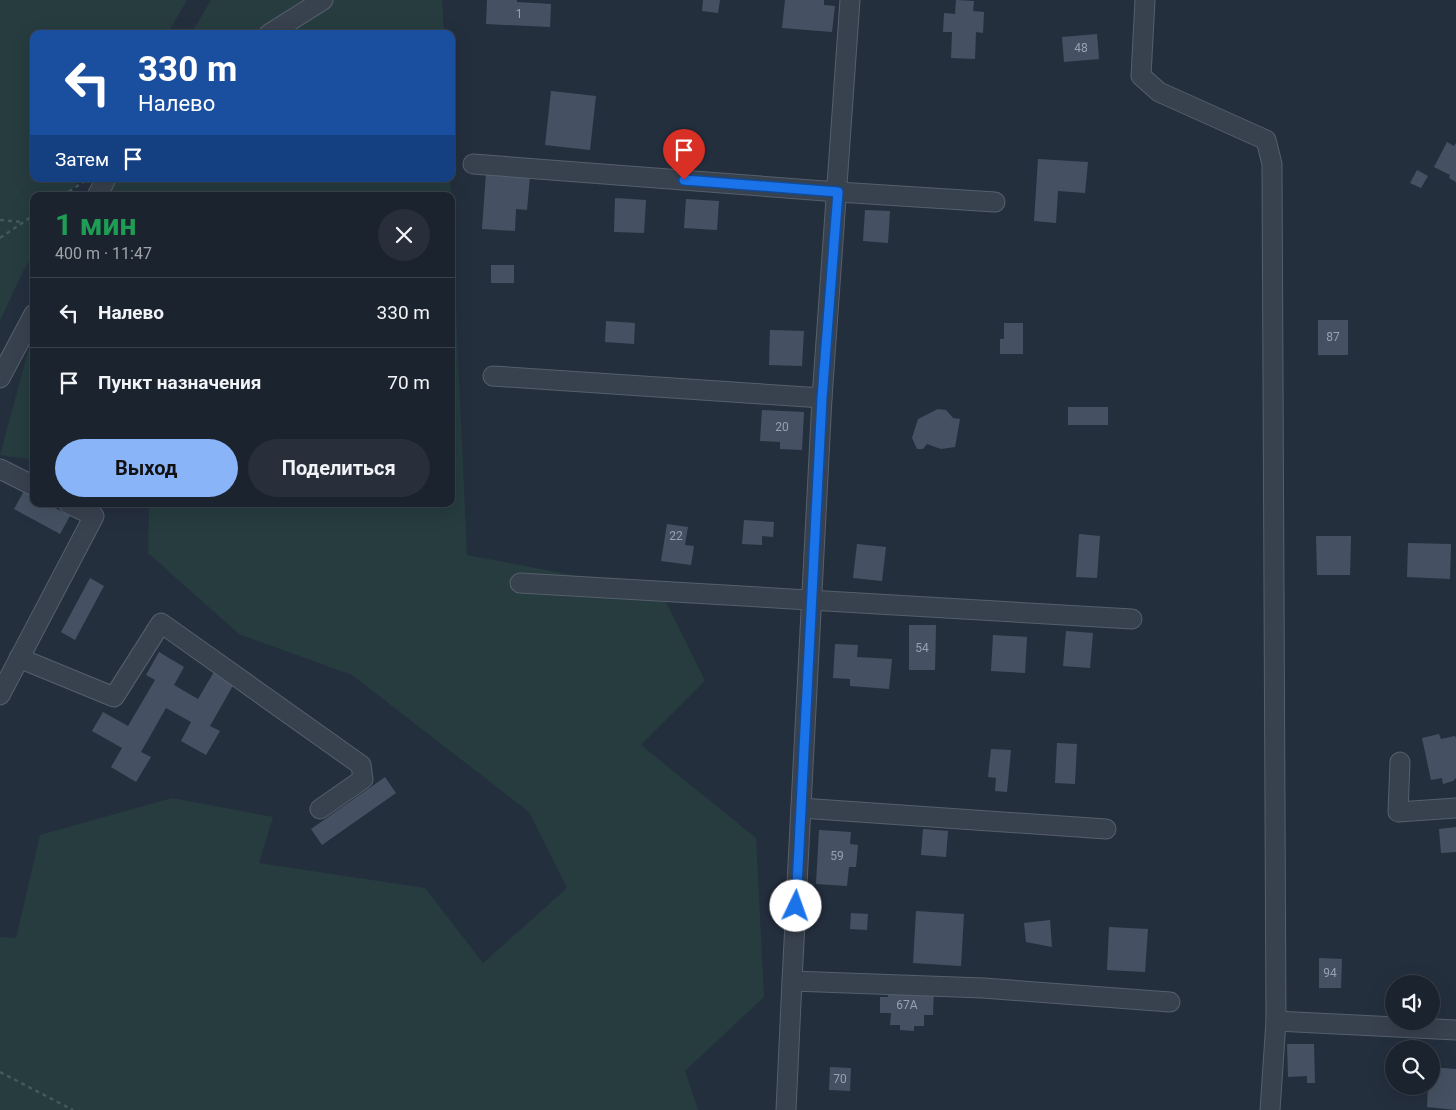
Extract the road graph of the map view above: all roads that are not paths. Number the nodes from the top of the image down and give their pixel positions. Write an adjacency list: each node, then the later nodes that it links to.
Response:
1 (324, 0): 4 (street)
2 (850, 0): 6 (street)
3 (1145, 0): 27 (street)
4 (275, 30)
5 (473, 164): 6 (street)
6 (838, 192): 7 (street); 11 (street)
7 (995, 202)
8 (30, 322): 10 (street)
9 (493, 376): 11 (street)
10 (0, 378)
11 (822, 398): 16 (street)
12 (0, 469): 13 (street)
13 (30, 484)
14 (75, 507): 18 (street)
15 (520, 583): 16 (street)
16 (812, 601): 17 (street); 21 (street)
17 (1132, 619)
18 (19, 658): 19 (street); 23 (street)
19 (0, 695)
20 (1400, 762): 22 (street)
21 (801, 808): 24 (street); 25 (street)
22 (1456, 808)
23 (320, 809)
24 (1106, 829)
25 (792, 981): 26 (street); 29 (street)
26 (1170, 1002)
27 (1276, 1021): 28 (street); 30 (street)
28 (1456, 1030)
29 (786, 1110)
30 (1270, 1110)

